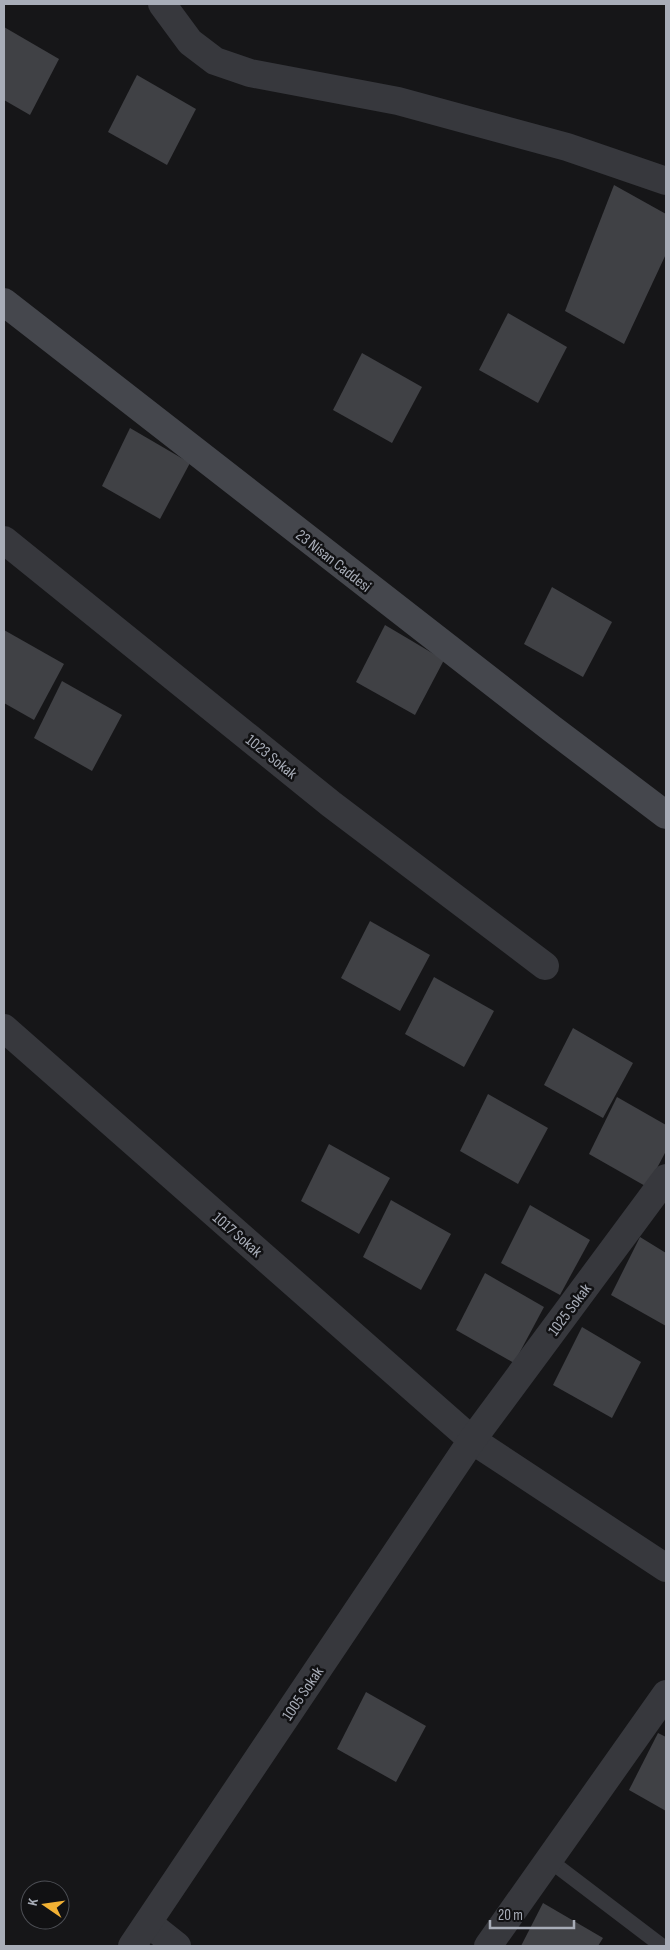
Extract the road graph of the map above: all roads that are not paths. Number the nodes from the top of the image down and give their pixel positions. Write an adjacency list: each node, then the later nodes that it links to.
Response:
1 (162, 4): 2 (street)
2 (666, 182)
3 (4, 302): 5 (street, 23 Nisan Caddesi)
4 (4, 540): 6 (street, 1023 Sokak)
5 (666, 815)
6 (545, 966)
7 (4, 1028): 9 (street, 1017 Sokak)
8 (666, 1178): 9 (street, 1025 Sokak)
9 (472, 1440): 10 (street, 1017 Sokak); 13 (street, 1005 Sokak)
10 (666, 1568)
11 (666, 1694): 12 (street)
12 (549, 1860): 16 (street); 17 (lane)
13 (148, 1923): 14 (street, 1005 Sokak); 15 (street)
14 (132, 1946)
15 (177, 1946)
16 (488, 1946)
17 (662, 1946)

